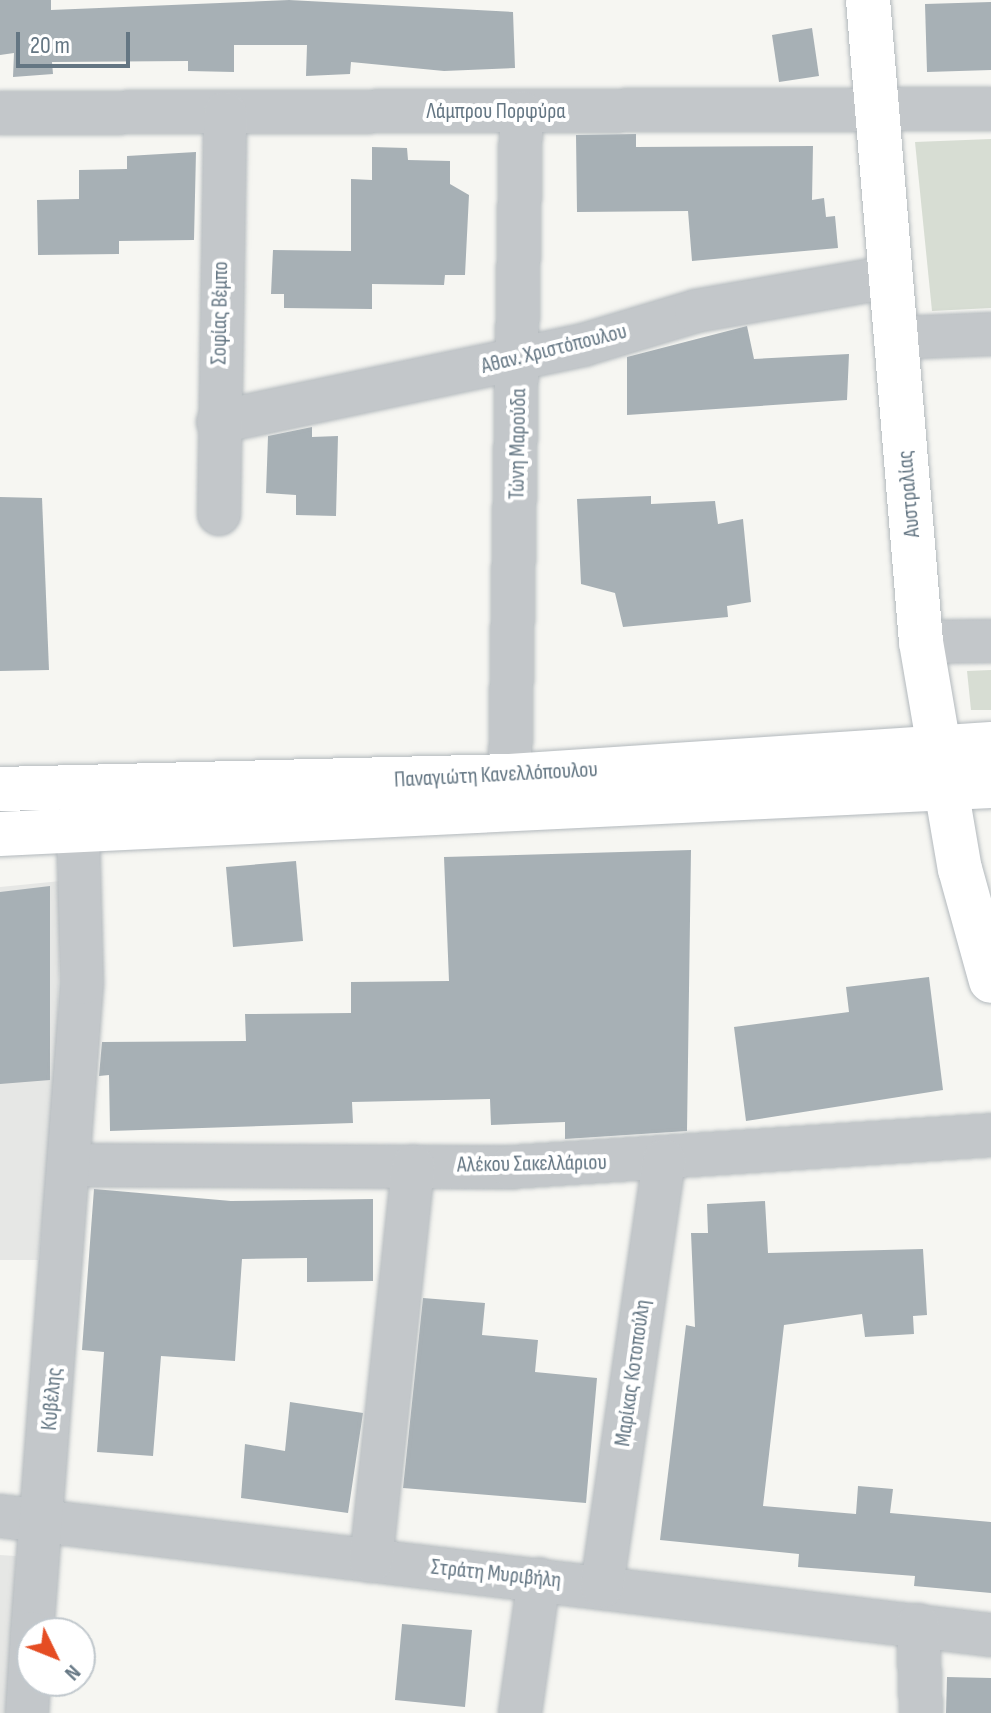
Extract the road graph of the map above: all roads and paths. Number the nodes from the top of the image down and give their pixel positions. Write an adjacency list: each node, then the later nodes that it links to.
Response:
1 (868, 0): 6 (main road, Αυστραλίας)
2 (991, 109): 6 (street, Λάμπρου Πορφύρα)
3 (521, 112): 5 (street, Λάμπρου Πορφύρα); 6 (street, Λάμπρου Πορφύρα); 10 (street, Τώνη Μαρούδα)
4 (0, 113): 5 (street, Λάμπρου Πορφύρα)
5 (225, 113): 11 (street, Σοφίας Βέμπο)
6 (876, 113): 7 (main road, Αυστραλίας)
7 (889, 277): 9 (main road, Αυστραλίας); 10 (street, Αθαν. Χριστόπουλου)
8 (991, 334): 9 (street)
9 (896, 338): 14 (main road, Αυστραλίας)
10 (520, 359): 11 (street, Αθαν. Χριστόπουλου); 17 (street, Τώνη Μαρούδα)
11 (218, 422): 12 (street, Σοφίας Βέμπο)
12 (219, 514)
13 (991, 641): 14 (street)
14 (921, 642): 16 (main road, Αυστραλίας)
15 (991, 744): 16 (main road, Παναγιώτη Κανελλόπουλου)
16 (941, 767): 17 (main road, Παναγιώτη Κανελλόπουλου); 18 (main road, Παναγιώτη Κανελλόπουλου); 20 (main road, Παναγιώτη Κανελλόπουλου); 22 (main road, Αυστραλίας)
17 (510, 776): 19 (main road, Παναγιώτη Κανελλόπουλου)
18 (991, 786)
19 (0, 789)
20 (78, 829): 21 (main road, Παναγιώτη Κανελλόπουλου); 25 (street, Κυβέλης)
21 (0, 834)
22 (991, 981)
23 (991, 1135): 24 (street, Αλέκου Σακελλάριου)
24 (664, 1160): 26 (street, Αλέκου Σακελλάριου); 31 (street, Μαρίκας Κοτοπούλη)
25 (71, 1165): 26 (street, Αλέκου Σακελλάριου); 28 (street, Κυβέλης)
26 (413, 1166): 29 (street)
27 (0, 1516): 28 (street, Στράτη Μυριβήλη)
28 (41, 1522): 29 (street, Στράτη Μυριβήλη); 32 (street, Κυβέλης)
29 (371, 1561): 30 (street, Στράτη Μυριβήλη)
30 (539, 1579): 31 (street, Στράτη Μυριβήλη); 35 (street)
31 (602, 1586): 33 (street, Στράτη Μυριβήλη)
32 (33, 1617)
33 (918, 1625): 34 (street, Στράτη Μυριβήλη); 36 (street)
34 (991, 1635)
35 (520, 1713)
36 (921, 1713)

